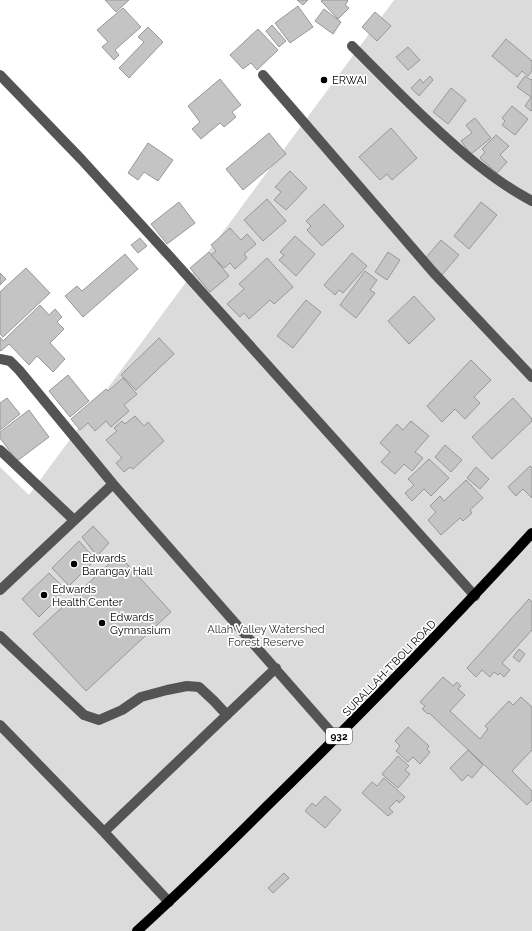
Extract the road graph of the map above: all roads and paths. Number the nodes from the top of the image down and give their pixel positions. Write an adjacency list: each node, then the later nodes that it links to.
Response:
1 (352, 46): 4 (street)
2 (263, 74): 6 (street)
3 (0, 75): 12 (street)
4 (532, 201)
5 (0, 359): 8 (street)
6 (532, 377)
7 (0, 450): 9 (street)
8 (114, 484): 9 (street); 14 (street)
9 (74, 520): 11 (street)
10 (532, 533): 12 (main road, SURALLAH-T'BOLI ROAD / 932)
11 (0, 590)
12 (475, 596): 17 (main road, SURALLAH-T'BOLI ROAD / 932)
13 (0, 636): 15 (street)
14 (276, 668): 15 (street); 17 (street)
15 (227, 715): 18 (street)
16 (0, 724): 18 (street)
17 (337, 738): 19 (main road, SURALLAH-T'BOLI ROAD / 932)
18 (104, 832): 19 (street)
19 (170, 902): 20 (main road, SURALLAH-T'BOLI ROAD / 932)
20 (137, 931)

